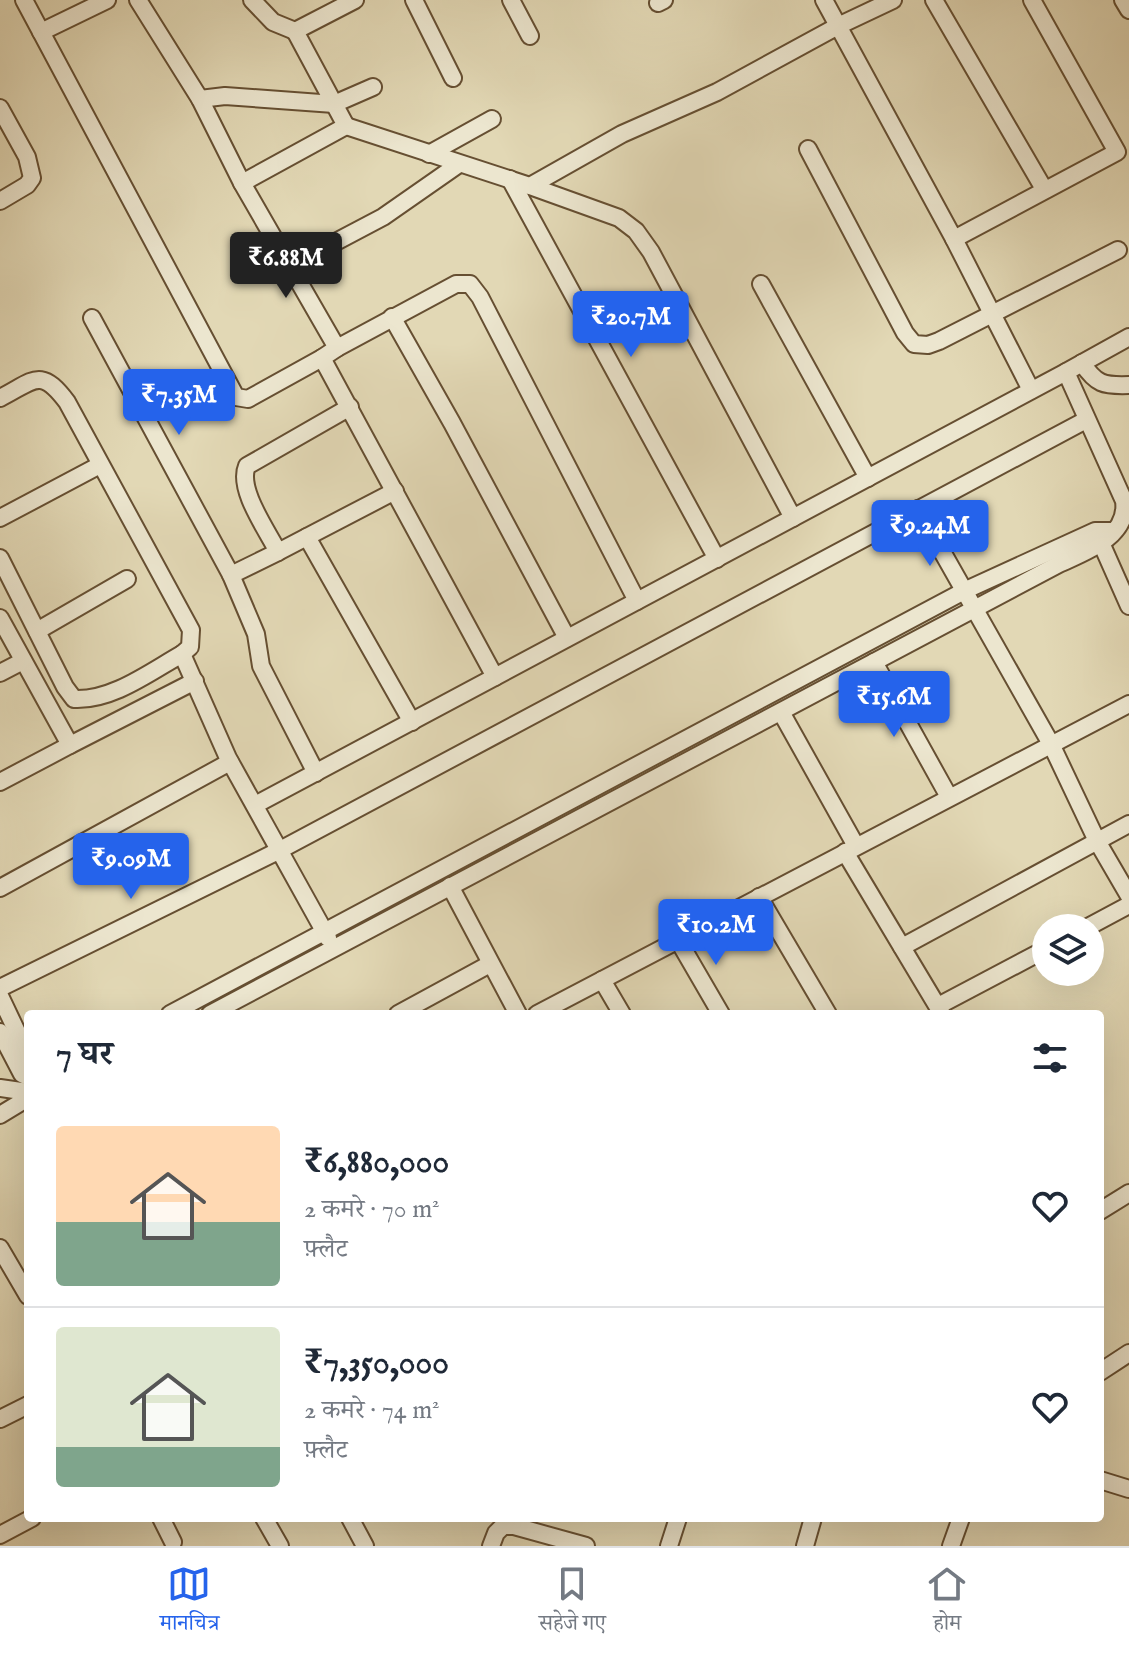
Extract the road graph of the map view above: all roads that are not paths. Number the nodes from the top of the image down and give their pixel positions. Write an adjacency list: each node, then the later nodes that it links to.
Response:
1 (24, 0): 16 (street)
2 (107, 0): 16 (street)
3 (138, 0): 20 (street)
4 (252, 0): 15 (street)
5 (355, 0): 15 (street)
6 (414, 0): 18 (street)
7 (511, 0): 17 (street)
8 (824, 0): 14 (street)
9 (893, 0): 14 (street)
10 (934, 0): 32 (street)
11 (1032, 0): 26 (street)
12 (1123, 0): 13 (street)
13 (1129, 10)
14 (838, 26): 31 (street); 34 (street)
15 (295, 31): 21 (street)
16 (41, 32): 43 (street)
17 (530, 36)
18 (453, 78)
19 (373, 87): 21 (street)
20 (200, 99): 21 (street); 30 (street)
21 (334, 104): 24 (street)
22 (0, 108): 33 (street)
23 (492, 119): 27 (street)
24 (346, 126): 27 (street); 30 (street)
25 (808, 149): 38 (street)
26 (1123, 149): 32 (street)
27 (429, 154): 28 (street)
28 (459, 164): 29 (street); 36 (street)
29 (510, 179): 31 (street); 61 (street)
30 (242, 183): 36 (street)
31 (530, 186): 56 (street)
32 (1044, 189): 34 (street)
33 (0, 201)
34 (954, 239): 38 (street)
35 (1118, 250): 38 (street)
36 (290, 266): 42 (street)
37 (761, 284): 52 (street)
38 (993, 315): 47 (street)
39 (392, 317): 42 (street); 65 (street); 70 (street)
40 (92, 318): 62 (street)
41 (1129, 337): 44 (street)
42 (337, 348): 43 (street)
43 (322, 358): 49 (street)
44 (1082, 363): 45 (street); 46 (street)
45 (1066, 372): 47 (street); 50 (street)
46 (1129, 385)
47 (1031, 390): 52 (street)
48 (0, 398): 51 (street)
49 (350, 407): 53 (street); 59 (street)
50 (1086, 420): 54 (street); 57 (street)
51 (100, 465): 55 (street); 71 (street)
52 (868, 478): 56 (street)
53 (395, 491): 58 (street); 75 (street)
54 (918, 509): 64 (street); 90 (street)
55 (0, 518)
56 (793, 518): 61 (street)
57 (1103, 536): 64 (street); 66 (street); 67 (street)
58 (307, 537): 59 (street); 79 (street)
59 (278, 552): 62 (street)
60 (0, 558): 69 (street)
61 (717, 559): 65 (street)
62 (231, 575): 83 (street)
63 (127, 579): 69 (street)
64 (966, 590): 67 (street); 97 (street)
65 (637, 601): 70 (street)
66 (1129, 606)
67 (976, 608): 73 (street); 80 (street)
68 (0, 618): 72 (street)
69 (37, 631): 71 (street)
70 (567, 638): 75 (street)
71 (182, 654): 76 (street)
72 (23, 661): 74 (street); 81 (street)
73 (874, 662): 78 (street); 85 (street)
74 (0, 673)
75 (495, 677): 79 (street)
76 (195, 681): 81 (street); 82 (street)
77 (1129, 704): 80 (street)
78 (781, 712): 89 (street); 91 (street)
79 (412, 722): 83 (street)
80 (1051, 744): 85 (street); 88 (street)
81 (70, 745): 84 (street)
82 (230, 762): 86 (street); 92 (street)
83 (316, 773): 86 (street)
84 (0, 782)
85 (949, 797): 89 (street)
86 (255, 805): 90 (street)
87 (1129, 824): 88 (street)
88 (1097, 841): 93 (street); 99 (street)
89 (851, 849): 94 (street); 99 (street)
90 (280, 850): 97 (street); 104 (street)
91 (450, 886): 100 (street); 102 (street)
92 (0, 888)
93 (1129, 896)
94 (759, 897): 98 (street); 113 (street)
95 (1129, 905): 96 (street)
96 (1104, 918)
97 (324, 931): 100 (street); 106 (street)
98 (678, 940): 103 (street); 112 (street)
99 (902, 947): 114 (street)
100 (333, 948): 107 (street)
101 (1032, 957): 114 (street)
102 (490, 964): 108 (street); 109 (street)
103 (602, 980): 110 (street); 111 (street)
104 (0, 988)
105 (0, 996): 116 (street)
106 (177, 1010)
107 (217, 1010)
108 (405, 1010)
109 (516, 1010)
110 (545, 1010)
111 (620, 1010)
112 (719, 1010)
113 (826, 1010)
114 (940, 1010)
115 (0, 1032): 117 (street)
116 (24, 1047)
117 (24, 1075)
118 (0, 1088): 119 (street)
119 (24, 1094)
120 (24, 1098): 121 (street)
121 (0, 1115)
122 (1129, 1193): 123 (street)
123 (1104, 1209)
124 (0, 1248): 125 (street)
125 (24, 1289)
126 (1129, 1353): 127 (street)
127 (1104, 1369)
128 (24, 1407): 129 (street)
129 (0, 1419)
130 (1104, 1481): 131 (street)
131 (1129, 1489)
132 (24, 1522): 139 (street)
133 (162, 1522): 140 (street)
134 (266, 1522): 141 (street)
135 (352, 1522): 142 (street)
136 (677, 1522): 145 (street)
137 (812, 1522): 146 (street)
138 (960, 1522): 147 (street)
139 (0, 1535)
140 (171, 1545)
141 (280, 1546)
142 (365, 1546)
143 (491, 1546): 144 (street)
144 (586, 1546)
145 (669, 1546)
146 (805, 1546)
147 (951, 1546)

